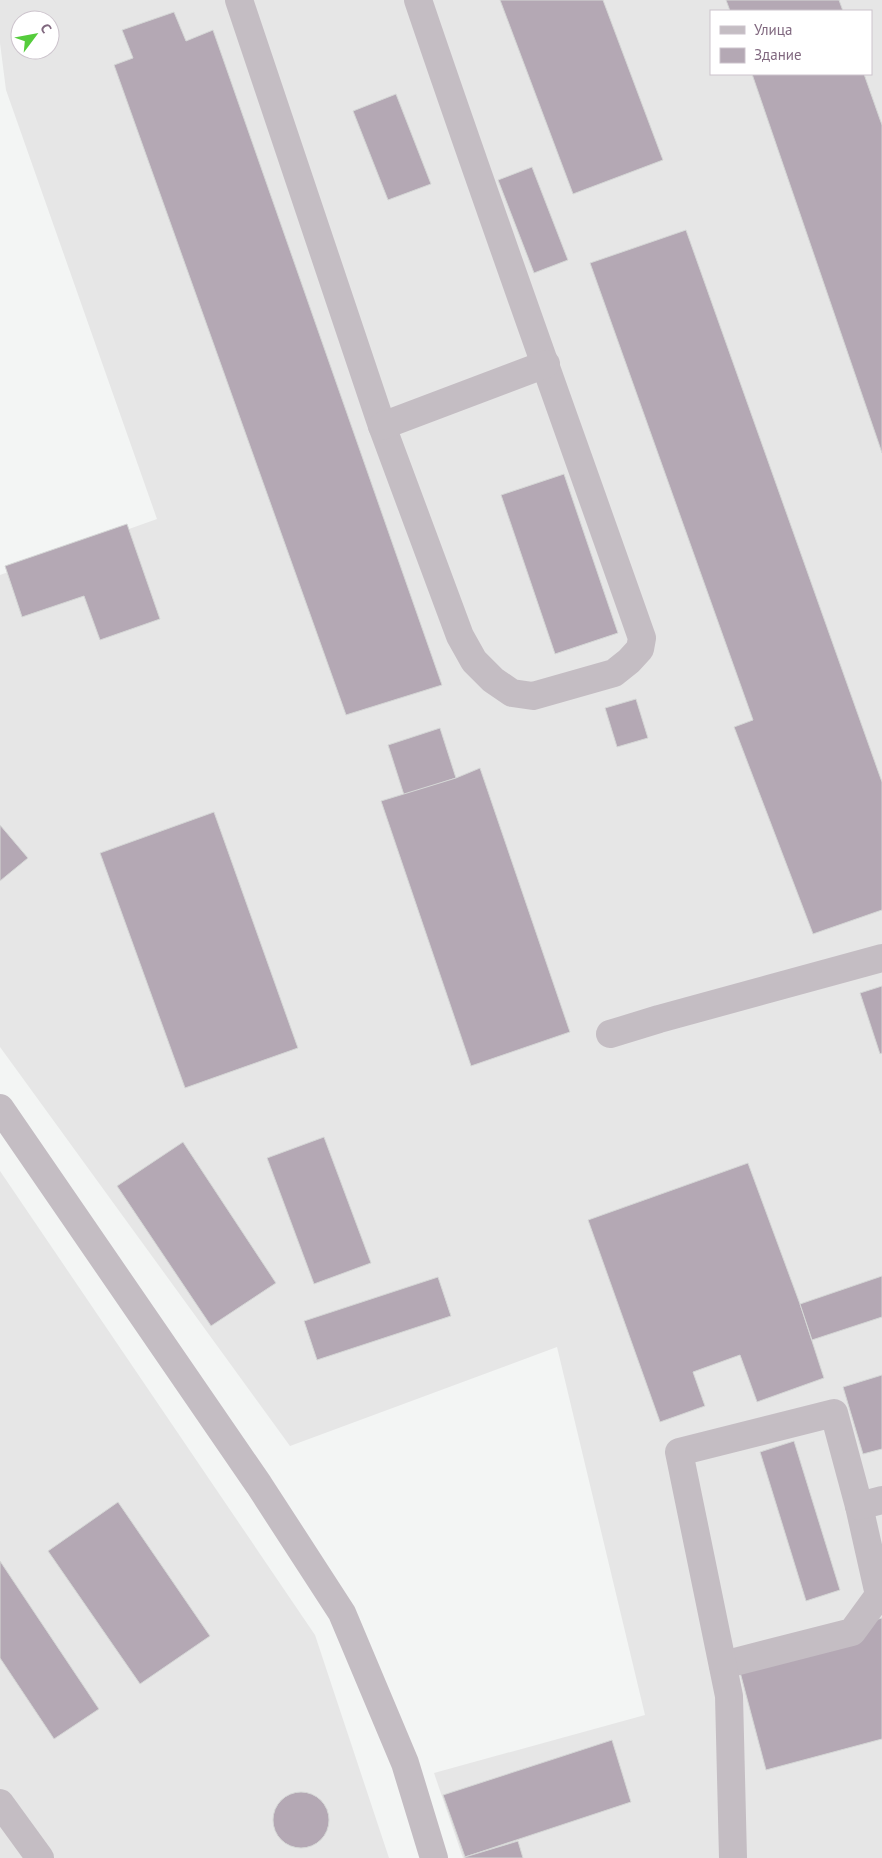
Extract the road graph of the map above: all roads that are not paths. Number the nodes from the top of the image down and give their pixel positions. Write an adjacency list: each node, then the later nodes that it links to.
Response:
1 (239, 0): 4 (street)
2 (418, 0): 3 (street)
3 (546, 364): 4 (street); 4 (street)
4 (382, 426)
5 (882, 958): 6 (street)
6 (610, 1034)
7 (0, 1108): 12 (street)
8 (870, 1503): 9 (street); 9 (street)
9 (723, 1666): 13 (street)
10 (0, 1803): 11 (street)
11 (40, 1858)
12 (434, 1858)
13 (733, 1858)

